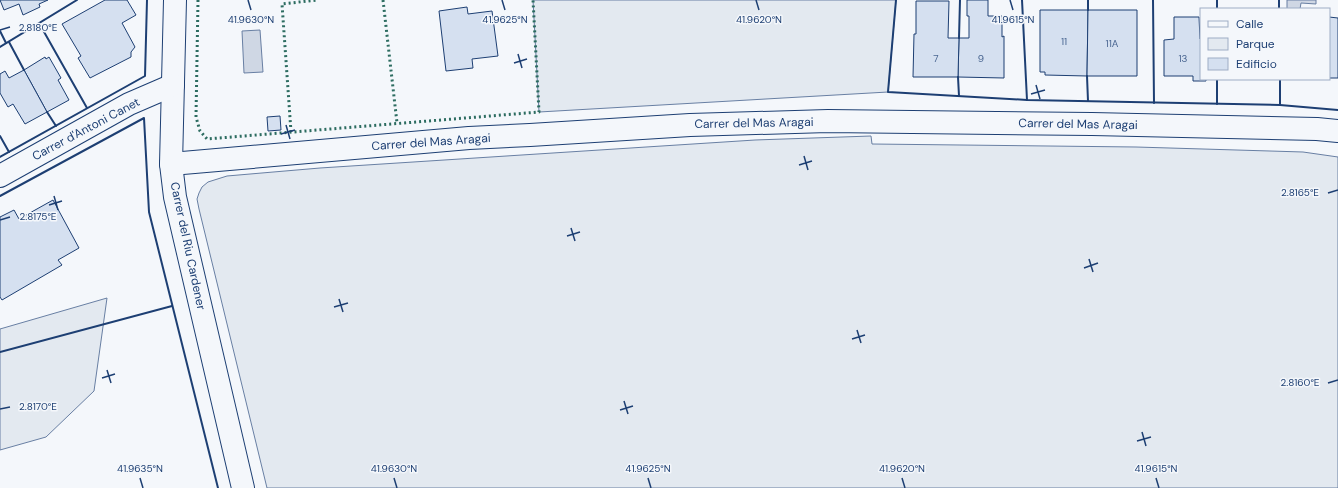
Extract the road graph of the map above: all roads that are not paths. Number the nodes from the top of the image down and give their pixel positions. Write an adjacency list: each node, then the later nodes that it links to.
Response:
1 (175, 0): 2 (street, Carrer del Riu Cardener)
2 (173, 85): 4 (street, Carrer del Riu Cardener); 5 (street, Carrer d'Antoni Canet)
3 (1338, 131): 4 (street, Carrer del Mas Aragai)
4 (171, 164): 6 (street, Carrer del Riu Cardener)
5 (0, 176)
6 (243, 488)

